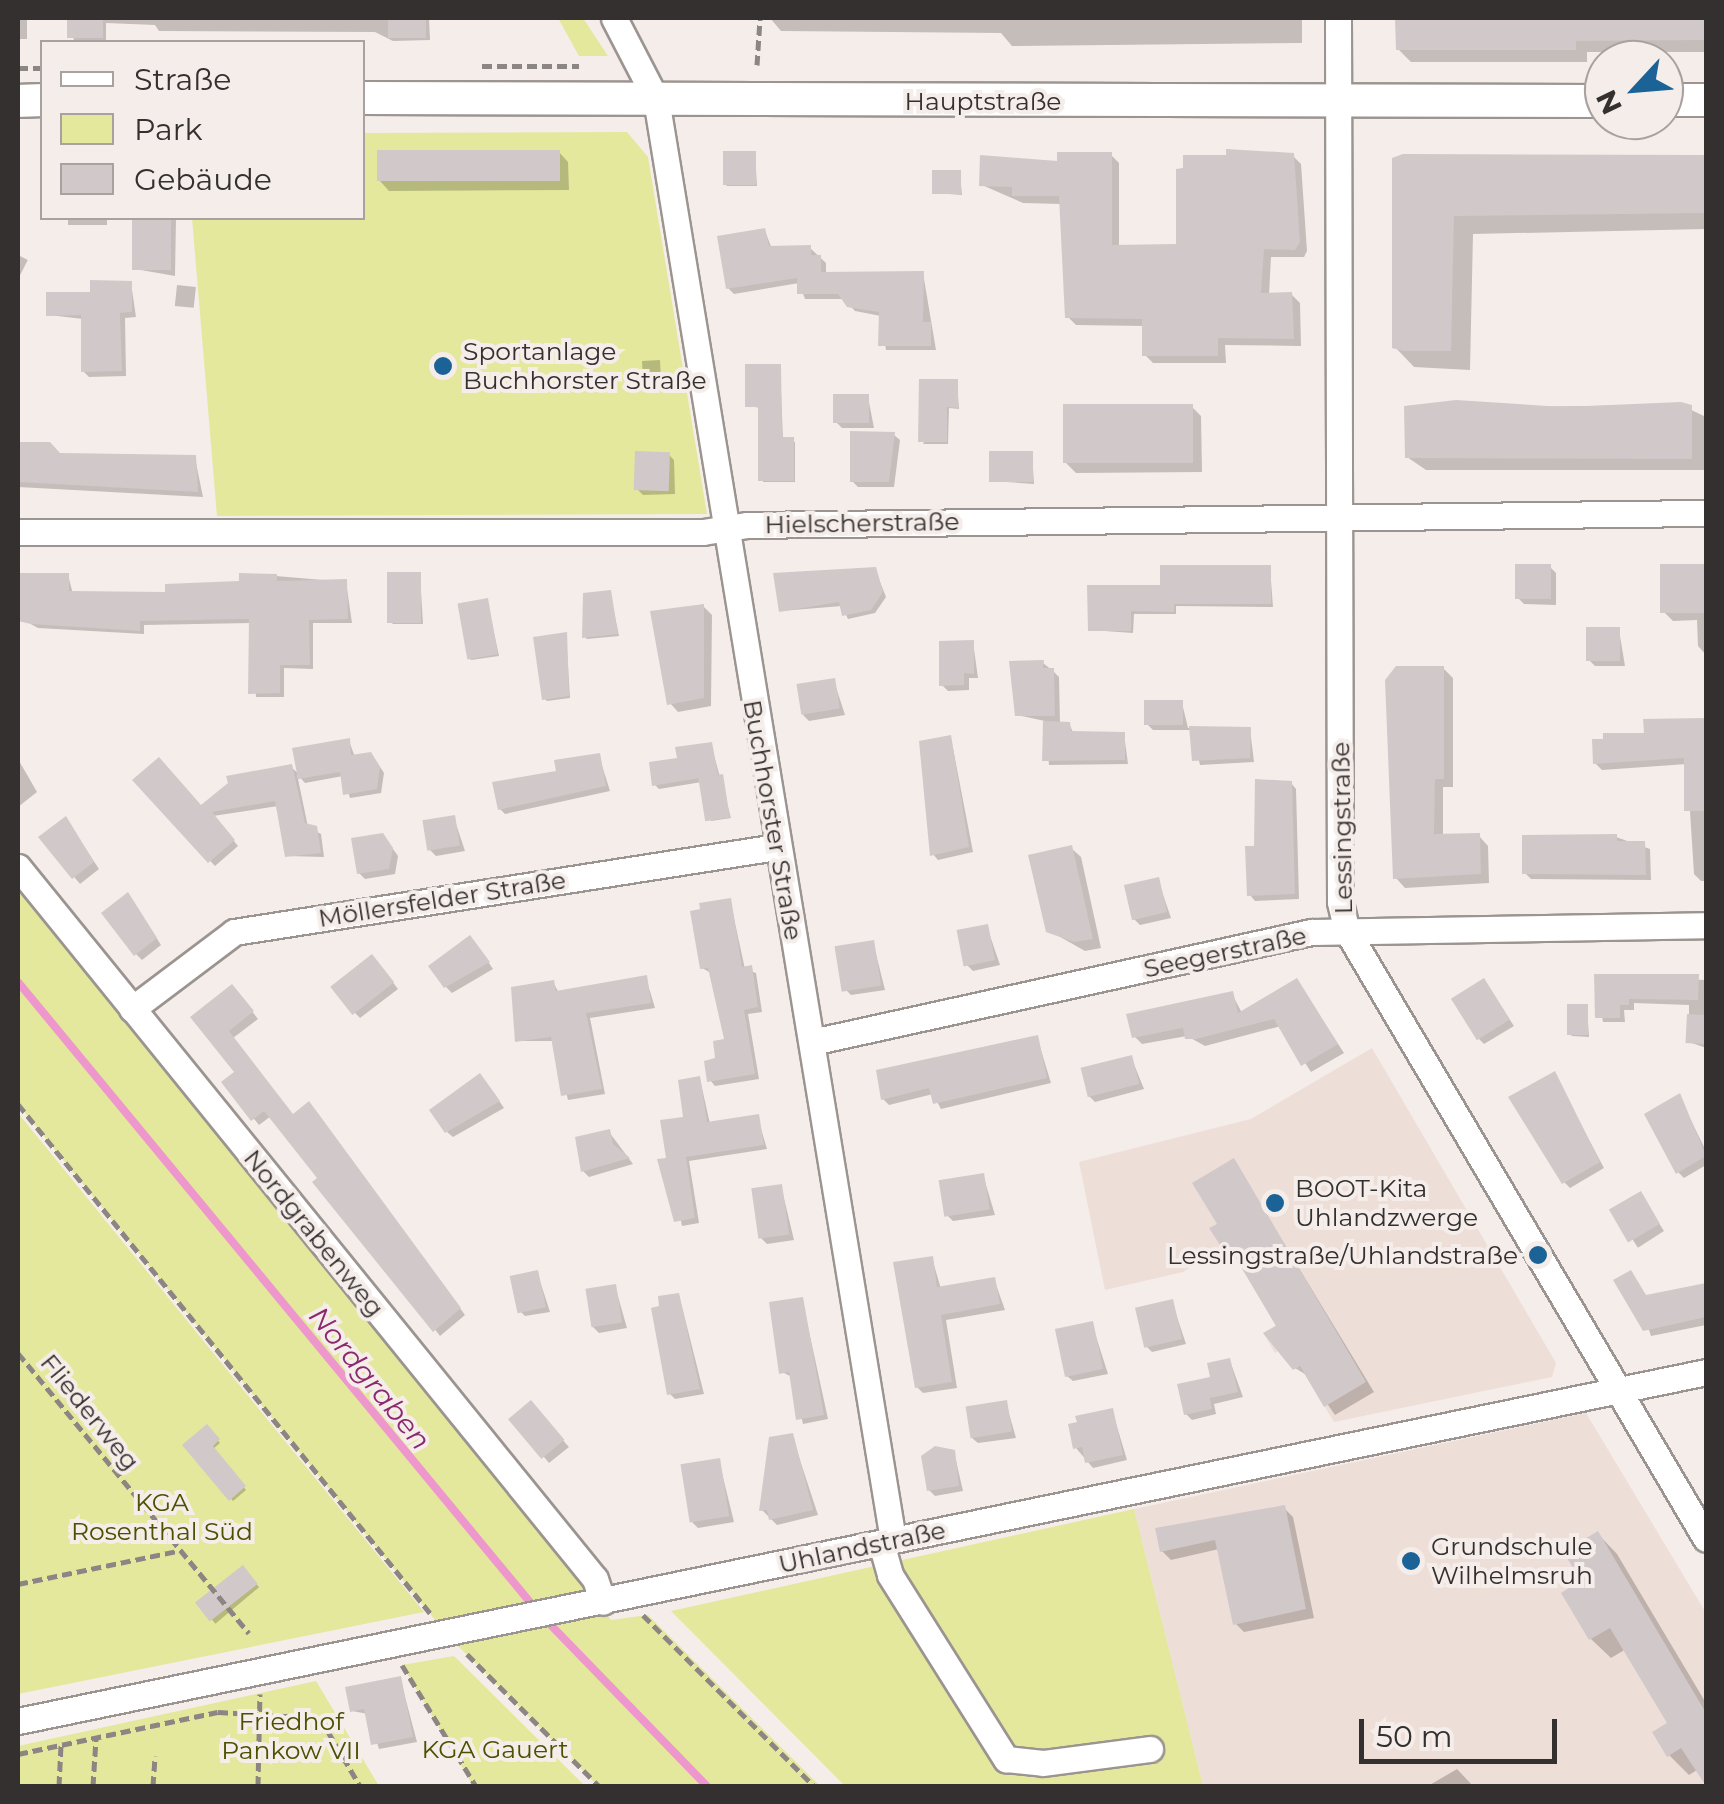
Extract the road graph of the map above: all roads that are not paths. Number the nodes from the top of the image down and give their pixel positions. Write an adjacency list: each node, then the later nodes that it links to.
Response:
1 (614, 18): 4 (street, Buchhorster Straße)
2 (1338, 18): 6 (street, Lessingstraße)
3 (365, 98): 4 (main road, Hauptstraße)
4 (656, 100): 6 (main road, Hauptstraße); 9 (street, Buchhorster Straße)
5 (1584, 101): 6 (main road, Hauptstraße)
6 (1340, 102): 8 (street, Lessingstraße)
7 (1706, 513): 8 (street, Hielscherstraße)
8 (1340, 514): 9 (street, Hielscherstraße); 14 (street, Lessingstraße)
9 (726, 529): 10 (street, Hielscherstraße); 11 (street, Buchhorster Straße)
10 (18, 532)
11 (776, 848): 15 (street, Möllersfelder Straße); 16 (street, Buchhorster Straße)
12 (18, 868): 15 (street, Nordgrabenweg)
13 (1706, 925): 14 (street, Seegerstraße)
14 (1346, 930): 16 (street, Seegerstraße); 18 (street, Lessingstraße)
15 (132, 1010): 21 (street, Nordgrabenweg)
16 (812, 1042): 20 (street, Buchhorster Straße)
17 (1706, 1372): 18 (street, Uhlandstraße)
18 (1616, 1390): 19 (street, Lessingstraße); 20 (street, Uhlandstraße)
19 (1706, 1538)
20 (887, 1542): 21 (street, Uhlandstraße); 23 (street, Buchhorster Straße)
21 (607, 1601): 22 (street, Uhlandstraße)
22 (18, 1721)
23 (1150, 1749)

